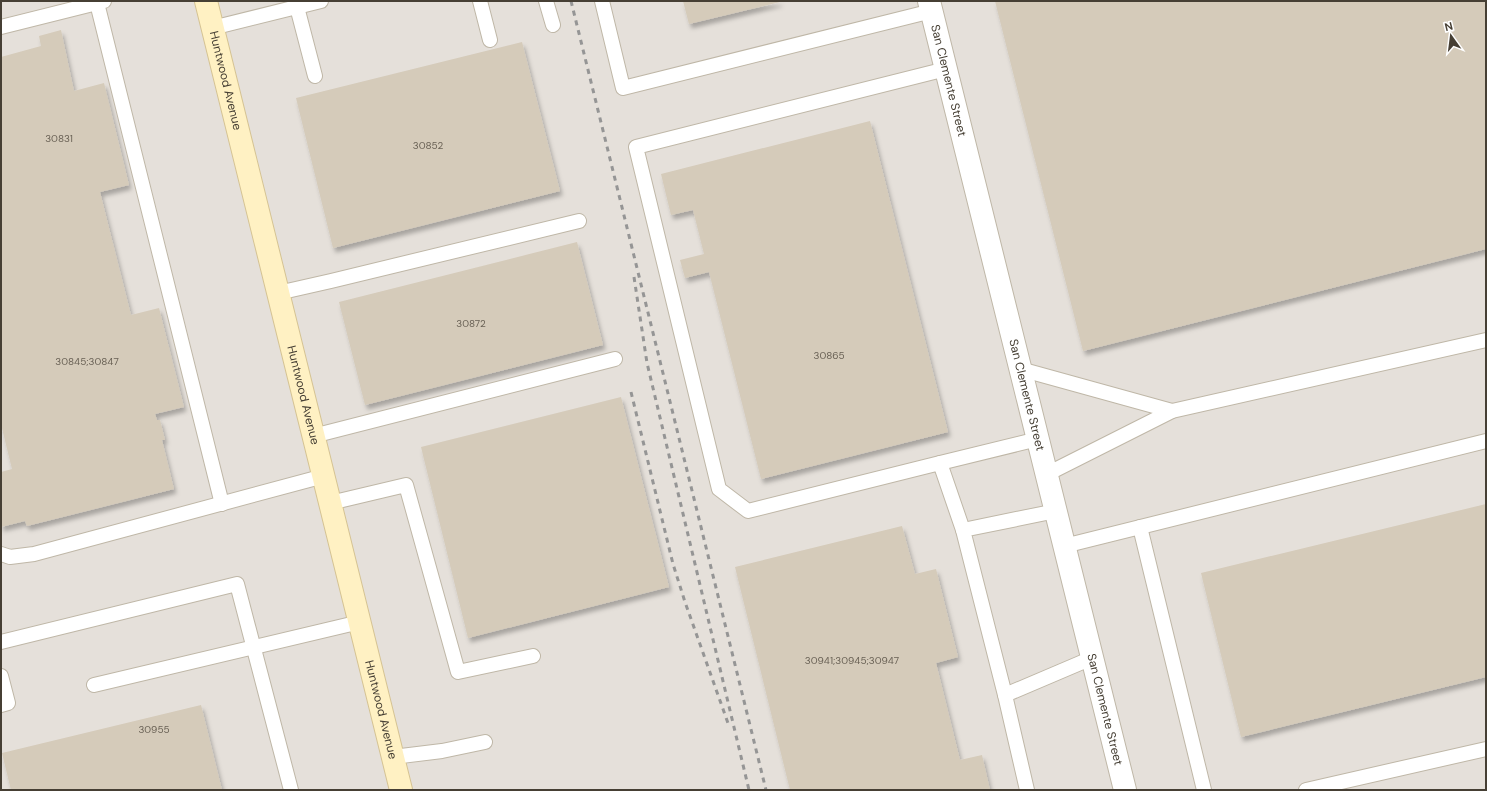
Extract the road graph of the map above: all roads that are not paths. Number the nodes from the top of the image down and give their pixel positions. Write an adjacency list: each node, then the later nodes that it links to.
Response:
1 (206, 1): 11 (street, Huntwood Avenue)
2 (321, 1): 8 (lane)
3 (480, 1): 12 (lane)
4 (546, 1): 9 (lane)
5 (602, 1): 7 (lane)
6 (101, 2): 10 (lane); 28 (lane)
7 (930, 6): 13 (street, San Clemente Street)
8 (297, 7): 11 (lane); 14 (lane)
9 (553, 25)
10 (1, 27)
11 (212, 28): 16 (street, Huntwood Avenue)
12 (490, 40)
13 (946, 69): 19 (street, San Clemente Street); 24 (lane)
14 (315, 76)
15 (579, 220): 16 (lane)
16 (278, 293): 21 (street, Huntwood Avenue)
17 (1486, 340): 20 (lane)
18 (615, 359): 21 (lane)
19 (1020, 369): 20 (lane); 22 (street, San Clemente Street)
20 (1172, 411): 25 (lane)
21 (314, 436): 26 (street, Huntwood Avenue)
22 (1038, 439): 24 (lane); 25 (street, San Clemente Street)
23 (1486, 441): 30 (lane)
24 (940, 463): 31 (lane)
25 (1046, 474): 29 (street, San Clemente Street)
26 (324, 476): 27 (street, Huntwood Avenue); 28 (lane)
27 (330, 503): 34 (street, Huntwood Avenue); 37 (lane)
28 (222, 504): 33 (lane)
29 (1056, 511): 31 (lane); 32 (street, San Clemente Street)
30 (1140, 527): 32 (lane); 50 (lane)
31 (964, 530): 41 (lane)
32 (1064, 546): 38 (street, San Clemente Street)
33 (1, 554)
34 (360, 622): 36 (lane); 45 (street, Huntwood Avenue)
35 (1, 642): 36 (lane)
36 (254, 647): 40 (lane); 46 (lane)
37 (533, 656)
38 (1092, 658): 41 (lane); 49 (street, San Clemente Street)
39 (1, 676): 42 (lane)
40 (94, 685)
41 (1006, 695): 48 (lane)
42 (1, 705)
43 (485, 742): 45 (lane)
44 (1486, 749): 51 (lane)
45 (393, 757): 47 (street, Huntwood Avenue)
46 (291, 790)
47 (401, 790)
48 (1027, 790)
49 (1125, 790)
50 (1204, 790)
51 (1306, 790)

